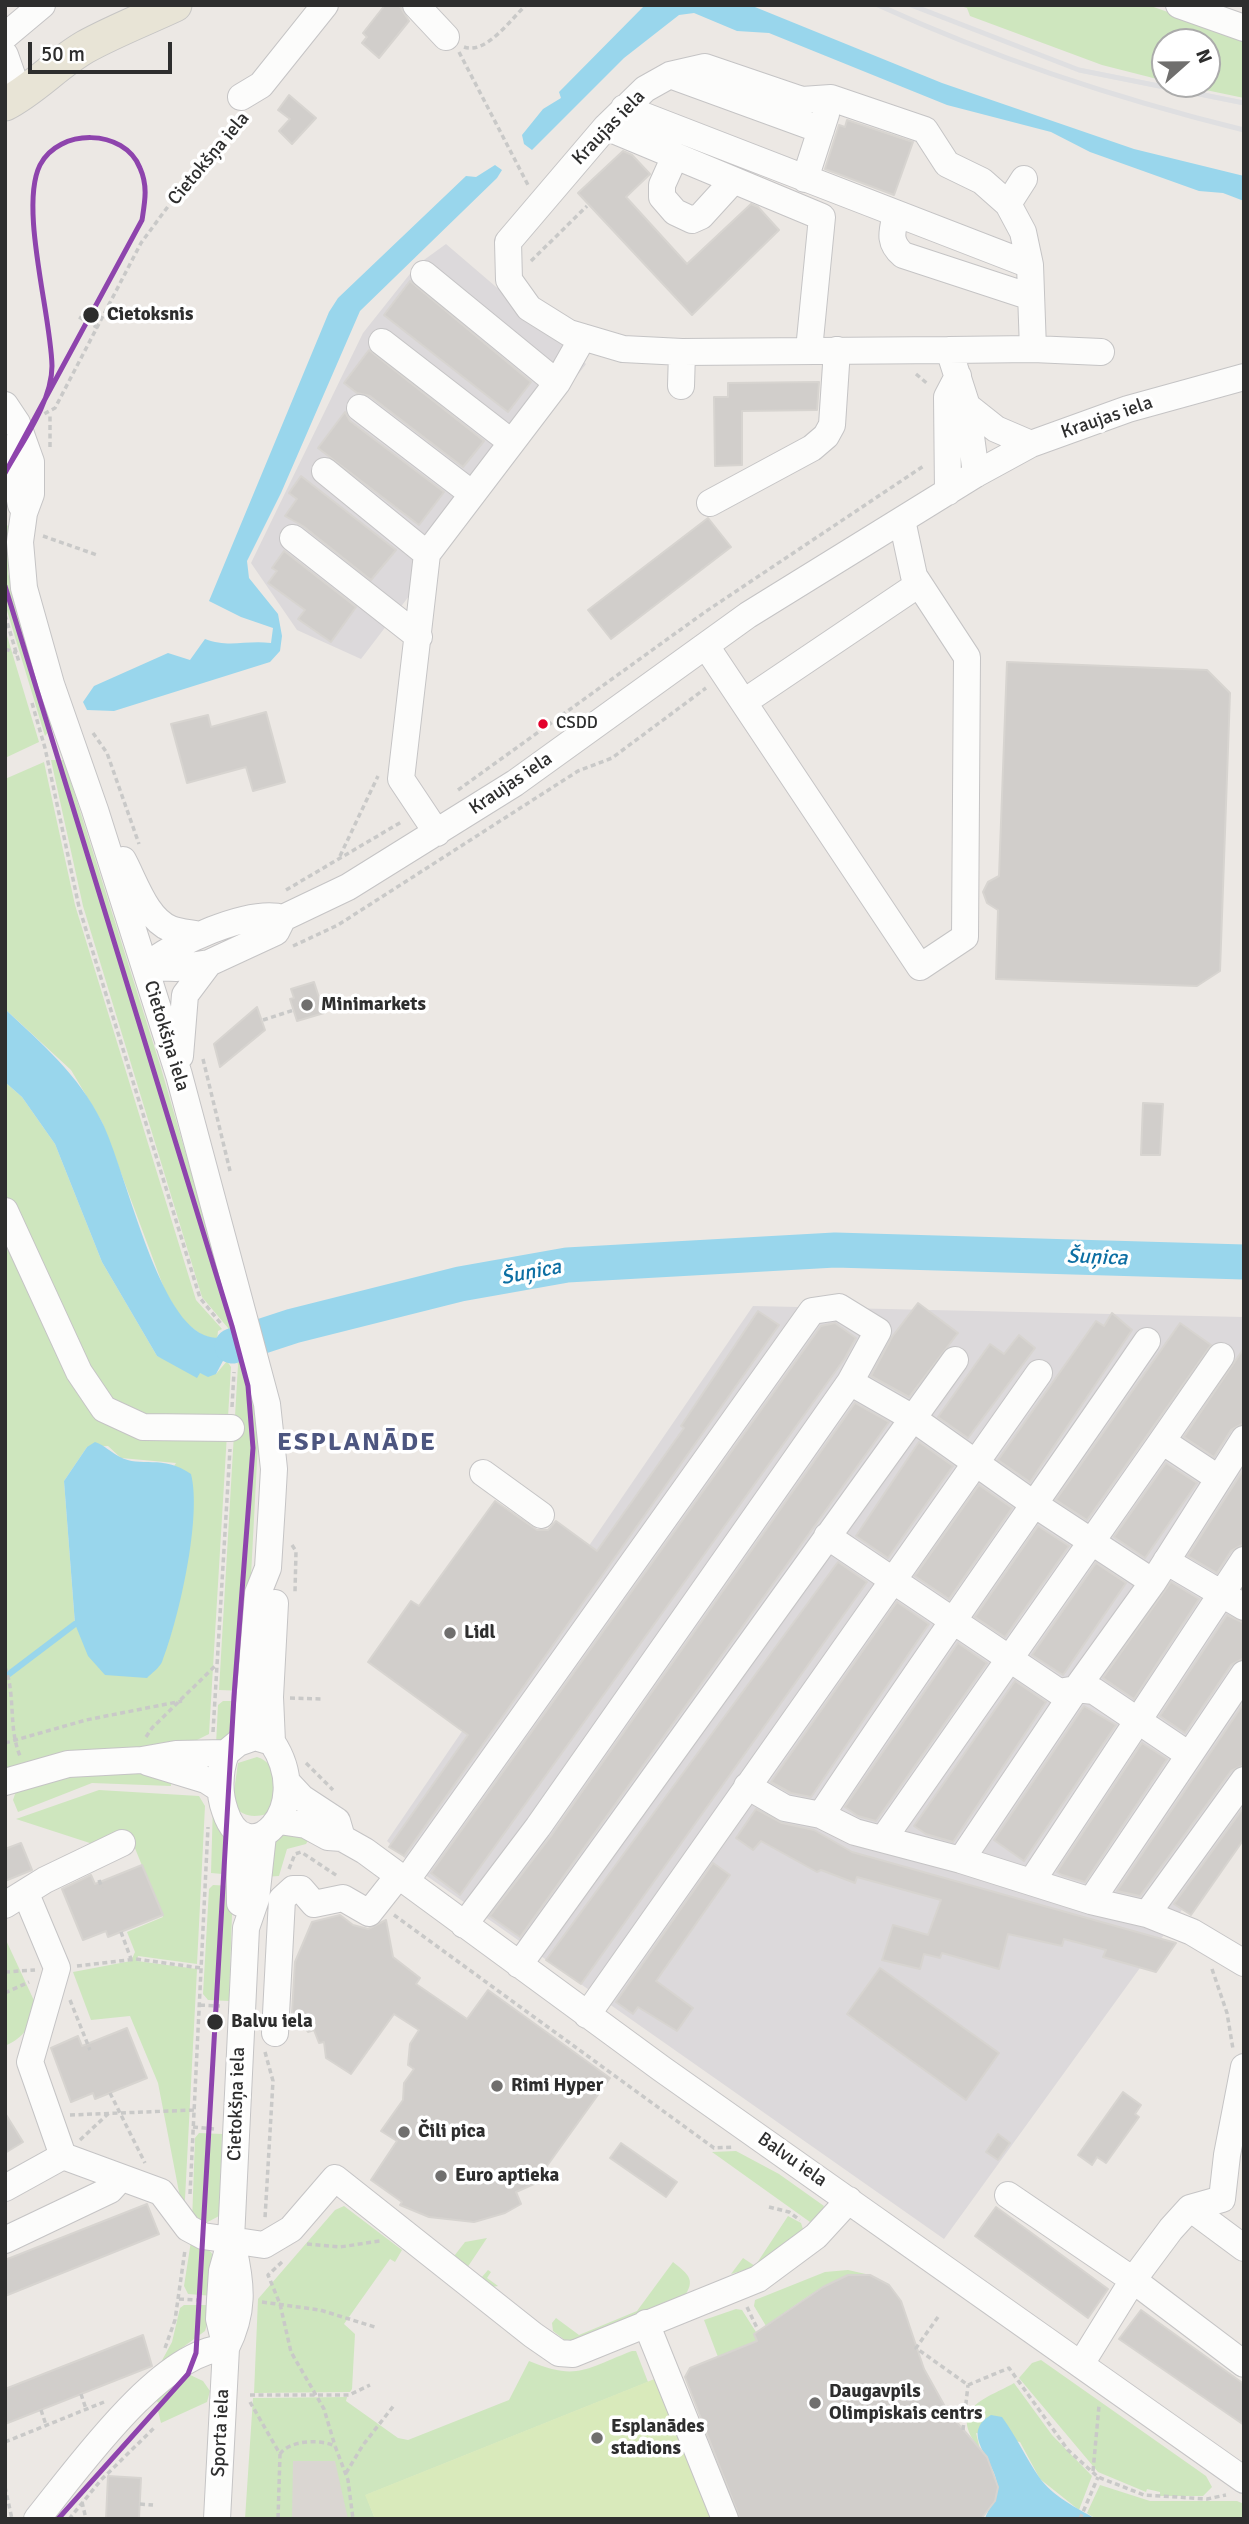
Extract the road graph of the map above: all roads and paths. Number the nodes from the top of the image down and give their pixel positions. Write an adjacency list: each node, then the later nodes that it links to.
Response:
1 (42, 5): 8 (street)
2 (175, 5): 11 (main road)
3 (325, 5): 13 (street, Cietokšņa iela)
4 (416, 5): 9 (street)
5 (526, 5): 9 (path)
6 (1184, 6): 7 (street)
7 (1244, 28)
8 (5, 36)
9 (449, 40): 22 (path)
10 (670, 75): 12 (street, Kraujas iela); 14 (street, Kraujas iela); 16 (street)
11 (9, 89)
12 (831, 98): 16 (street); 23 (street, Kraujas iela)
13 (246, 103): 32 (path, Cietokšņa iela)
14 (624, 108): 15 (street, Kraujas iela); 19 (street)
15 (606, 127): 17 (street); 22 (street, Kraujas iela)
16 (821, 130): 19 (street)
17 (675, 156): 20 (street); 20 (street)
18 (1024, 178): 23 (street)
19 (805, 179): 21 (street)
20 (732, 182): 26 (street)
21 (850, 196): 25 (street); 26 (street)
22 (537, 204): 33 (street, Kraujas iela)
23 (1008, 204): 27 (street, Kraujas iela)
24 (587, 206): 28 (path)
25 (896, 214): 27 (street); 30 (street)
26 (822, 217): 36 (street)
27 (1030, 265): 30 (street, Kraujas iela)
28 (527, 268)
29 (424, 274): 44 (street)
30 (1031, 297): 35 (street, Kraujas iela)
31 (79, 317): 32 (path)
32 (98, 328): 50 (path, Cietokšņa iela)
33 (583, 337): 40 (street, Kraujas iela); 44 (street)
34 (382, 342): 51 (street)
35 (1033, 349): 39 (street, Kraujas iela); 41 (street)
36 (810, 350): 37 (street, Kraujas iela); 40 (street, Kraujas iela)
37 (837, 350): 38 (street, Kraujas iela); 60 (street)
38 (908, 350): 39 (street, Kraujas iela); 46 (path)
39 (948, 350): 42 (street)
40 (682, 352): 45 (street)
41 (1101, 352)
42 (958, 376): 48 (street); 58 (street)
43 (1244, 377): 52 (street, Kraujas iela)
44 (557, 383): 51 (street)
45 (681, 386)
46 (933, 389)
47 (16, 405): 50 (path); 61 (street, Cietokšņa iela)
48 (967, 406): 52 (street); 57 (street)
49 (360, 408): 59 (street)
50 (50, 413): 54 (path)
51 (511, 442): 59 (street)
52 (1031, 444): 57 (street, Kraujas iela)
53 (5, 448): 61 (street, Cietokšņa iela)
54 (49, 456)
55 (927, 463): 77 (path)
56 (324, 471): 65 (street)
57 (975, 474): 58 (street, Kraujas iela)
58 (948, 492): 62 (street, Kraujas iela)
59 (471, 493): 65 (street)
60 (710, 503)
61 (24, 513): 78 (street, Cietokšņa iela)
62 (902, 520): 67 (street); 69 (street, Kraujas iela)
63 (293, 538): 68 (street)
64 (39, 548): 66 (path)
65 (426, 554): 68 (street)
66 (97, 555)
67 (919, 584): 73 (street); 73 (street)
68 (419, 637): 79 (street)
69 (706, 646): 73 (street); 79 (street, Kraujas iela)
70 (5, 649): 71 (path)
71 (16, 653)
72 (712, 683): 84 (path)
73 (744, 702)
74 (90, 731): 80 (path)
75 (45, 748): 93 (path)
76 (378, 776): 81 (path)
77 (458, 790)
78 (95, 810): 83 (street); 86 (street, Cietokšņa iela)
79 (431, 823): 81 (path); 82 (street, Kraujas iela)
80 (143, 855)
81 (339, 858): 82 (path)
82 (281, 906): 83 (street, Kraujas iela); 85 (street, Kraujas iela)
83 (199, 935): 86 (street, Kraujas iela)
84 (292, 947)
85 (209, 963): 86 (street, Kraujas iela); 90 (street)
86 (145, 967): 90 (street, Cietokšņa iela)
87 (294, 1010): 88 (path)
88 (264, 1020)
89 (201, 1051): 91 (path)
90 (179, 1075): 93 (street, Cietokšņa iela)
91 (232, 1178)
92 (5, 1211): 101 (street)
93 (235, 1325): 97 (street, Cietokšņa iela)
94 (1147, 1340): 107 (street)
95 (1220, 1356): 103 (street)
96 (955, 1360): 100 (street)
97 (245, 1363): 101 (path); 126 (street, Cietokšņa iela)
98 (1039, 1373): 104 (street)
99 (850, 1382): 100 (street); 142 (street); 147 (street)
100 (911, 1417): 104 (street); 109 (street)
101 (231, 1428): 118 (path)
102 (1244, 1439): 106 (street)
103 (1162, 1441): 106 (street); 110 (street)
104 (976, 1463): 107 (street); 113 (street)
105 (483, 1473): 108 (street)
106 (1218, 1478): 112 (street)
107 (1035, 1505): 110 (street); 116 (street)
108 (541, 1515)
109 (827, 1536): 113 (street); 153 (street)
110 (1093, 1542): 112 (street); 117 (street)
111 (1244, 1560): 114 (street)
112 (1159, 1572): 114 (street); 121 (street)
113 (892, 1580): 116 (street); 132 (street)
114 (1221, 1594): 115 (street); 123 (street)
115 (1244, 1607)
116 (951, 1620): 117 (street); 135 (street)
117 (1010, 1661): 121 (street); 139 (street)
118 (218, 1664): 122 (path); 126 (path)
119 (6, 1668): 124 (path)
120 (1244, 1674): 127 (street)
121 (1076, 1689): 123 (street); 141 (street)
122 (182, 1702): 124 (path); 128 (path)
123 (1136, 1720): 127 (street); 143 (street)
124 (13, 1739): 125 (path); 129 (path)
125 (5, 1743)
126 (239, 1744): 128 (street); 131 (street); 133 (street)
127 (1189, 1755): 145 (street)
128 (142, 1760): 129 (street); 133 (street)
129 (12, 1780): 134 (street)
130 (1244, 1780): 146 (street)
131 (288, 1783): 137 (street); 138 (street, Balvu iela)
132 (747, 1786): 135 (street); 161 (street)
133 (220, 1789): 137 (street)
134 (5, 1802)
135 (821, 1815): 139 (street)
136 (208, 1817): 155 (path)
137 (260, 1830): 138 (street, Balvu iela); 187 (street, Cietokšņa iela)
138 (342, 1838): 142 (street, Balvu iela)
139 (884, 1838): 141 (street)
140 (122, 1843): 144 (street)
141 (961, 1860): 143 (street)
142 (403, 1878): 147 (street, Balvu iela); 162 (street)
143 (1032, 1881): 145 (street)
144 (16, 1899): 154 (street)
145 (1091, 1901): 146 (street)
146 (1147, 1914): 149 (street)
147 (464, 1925): 153 (street, Balvu iela)
148 (121, 1932): 151 (path)
149 (1201, 1937): 152 (street); 164 (path)
150 (450, 1955): 174 (path)
151 (131, 1959): 154 (path); 155 (path)
152 (1244, 1963)
153 (519, 1965): 161 (street, Balvu iela)
154 (57, 1968): 156 (path); 163 (path); 169 (street)
155 (201, 1968): 157 (path)
156 (5, 1972)
157 (199, 2004): 158 (path); 166 (path)
158 (208, 2005): 159 (path); 160 (path)
159 (207, 2014)
160 (223, 2015)
161 (587, 2015): 180 (street, Balvu iela)
162 (269, 2038): 190 (path)
163 (90, 2050)
164 (1239, 2058): 182 (street)
165 (110, 2093): 168 (path)
166 (194, 2110): 168 (path); 172 (path)
167 (110, 2112): 168 (path); 169 (path); 175 (path)
168 (119, 2112): 178 (path)
169 (50, 2116): 175 (street)
170 (202, 2119): 173 (path)
171 (217, 2119): 173 (path)
172 (193, 2127): 173 (path); 184 (path)
173 (201, 2127)
174 (737, 2147)
175 (63, 2156): 176 (street); 177 (street)
176 (121, 2178): 178 (street); 186 (street)
177 (5, 2188)
178 (160, 2192): 184 (street)
179 (1008, 2195): 191 (street)
180 (849, 2200): 196 (street); 200 (street, Balvu iela)
181 (769, 2207): 183 (path)
182 (1190, 2208): 189 (street); 191 (street)
183 (806, 2226)
184 (188, 2228): 187 (street)
185 (307, 2235): 188 (path)
186 (5, 2239)
187 (232, 2239): 190 (street); 199 (street, Cietokšņa iela)
188 (391, 2240)
189 (1244, 2248)
190 (274, 2252): 194 (path); 196 (street)
191 (1133, 2280): 200 (street); 201 (street)
192 (744, 2302): 198 (path)
193 (253, 2303): 194 (path)
194 (280, 2304): 197 (path); 206 (path)
195 (939, 2317): 203 (path)
196 (646, 2323): 234 (street)
197 (375, 2327)
198 (757, 2328)
199 (226, 2348): 228 (street); 231 (street, Sporta iela)
200 (1081, 2364): 222 (street, Balvu iela)
201 (1244, 2364)
202 (370, 2385): 206 (path)
203 (968, 2385): 215 (path); 220 (path)
204 (80, 2394): 211 (path)
205 (250, 2395): 206 (path)
206 (316, 2395): 217 (path)
207 (1100, 2397): 220 (path)
208 (106, 2401): 211 (path)
209 (250, 2402): 218 (path)
210 (395, 2404): 219 (path)
211 (86, 2409): 213 (path)
212 (41, 2410): 213 (path)
213 (46, 2425): 216 (path)
214 (155, 2427): 224 (path)
215 (964, 2430)
216 (5, 2442)
217 (335, 2446): 218 (path); 219 (path)
218 (280, 2454): 232 (path)
219 (346, 2473): 233 (path)
220 (1093, 2473): 221 (path)
221 (1098, 2477): 222 (path); 235 (path)
222 (1239, 2487)
223 (6, 2489): 227 (path)
224 (82, 2502): 229 (path); 230 (path)
225 (140, 2504): 226 (path)
226 (153, 2505)
227 (12, 2519)
228 (37, 2519)
229 (69, 2519)
230 (86, 2519)
231 (217, 2519)
232 (278, 2519)
233 (353, 2519)
234 (725, 2519)
235 (1080, 2519)

